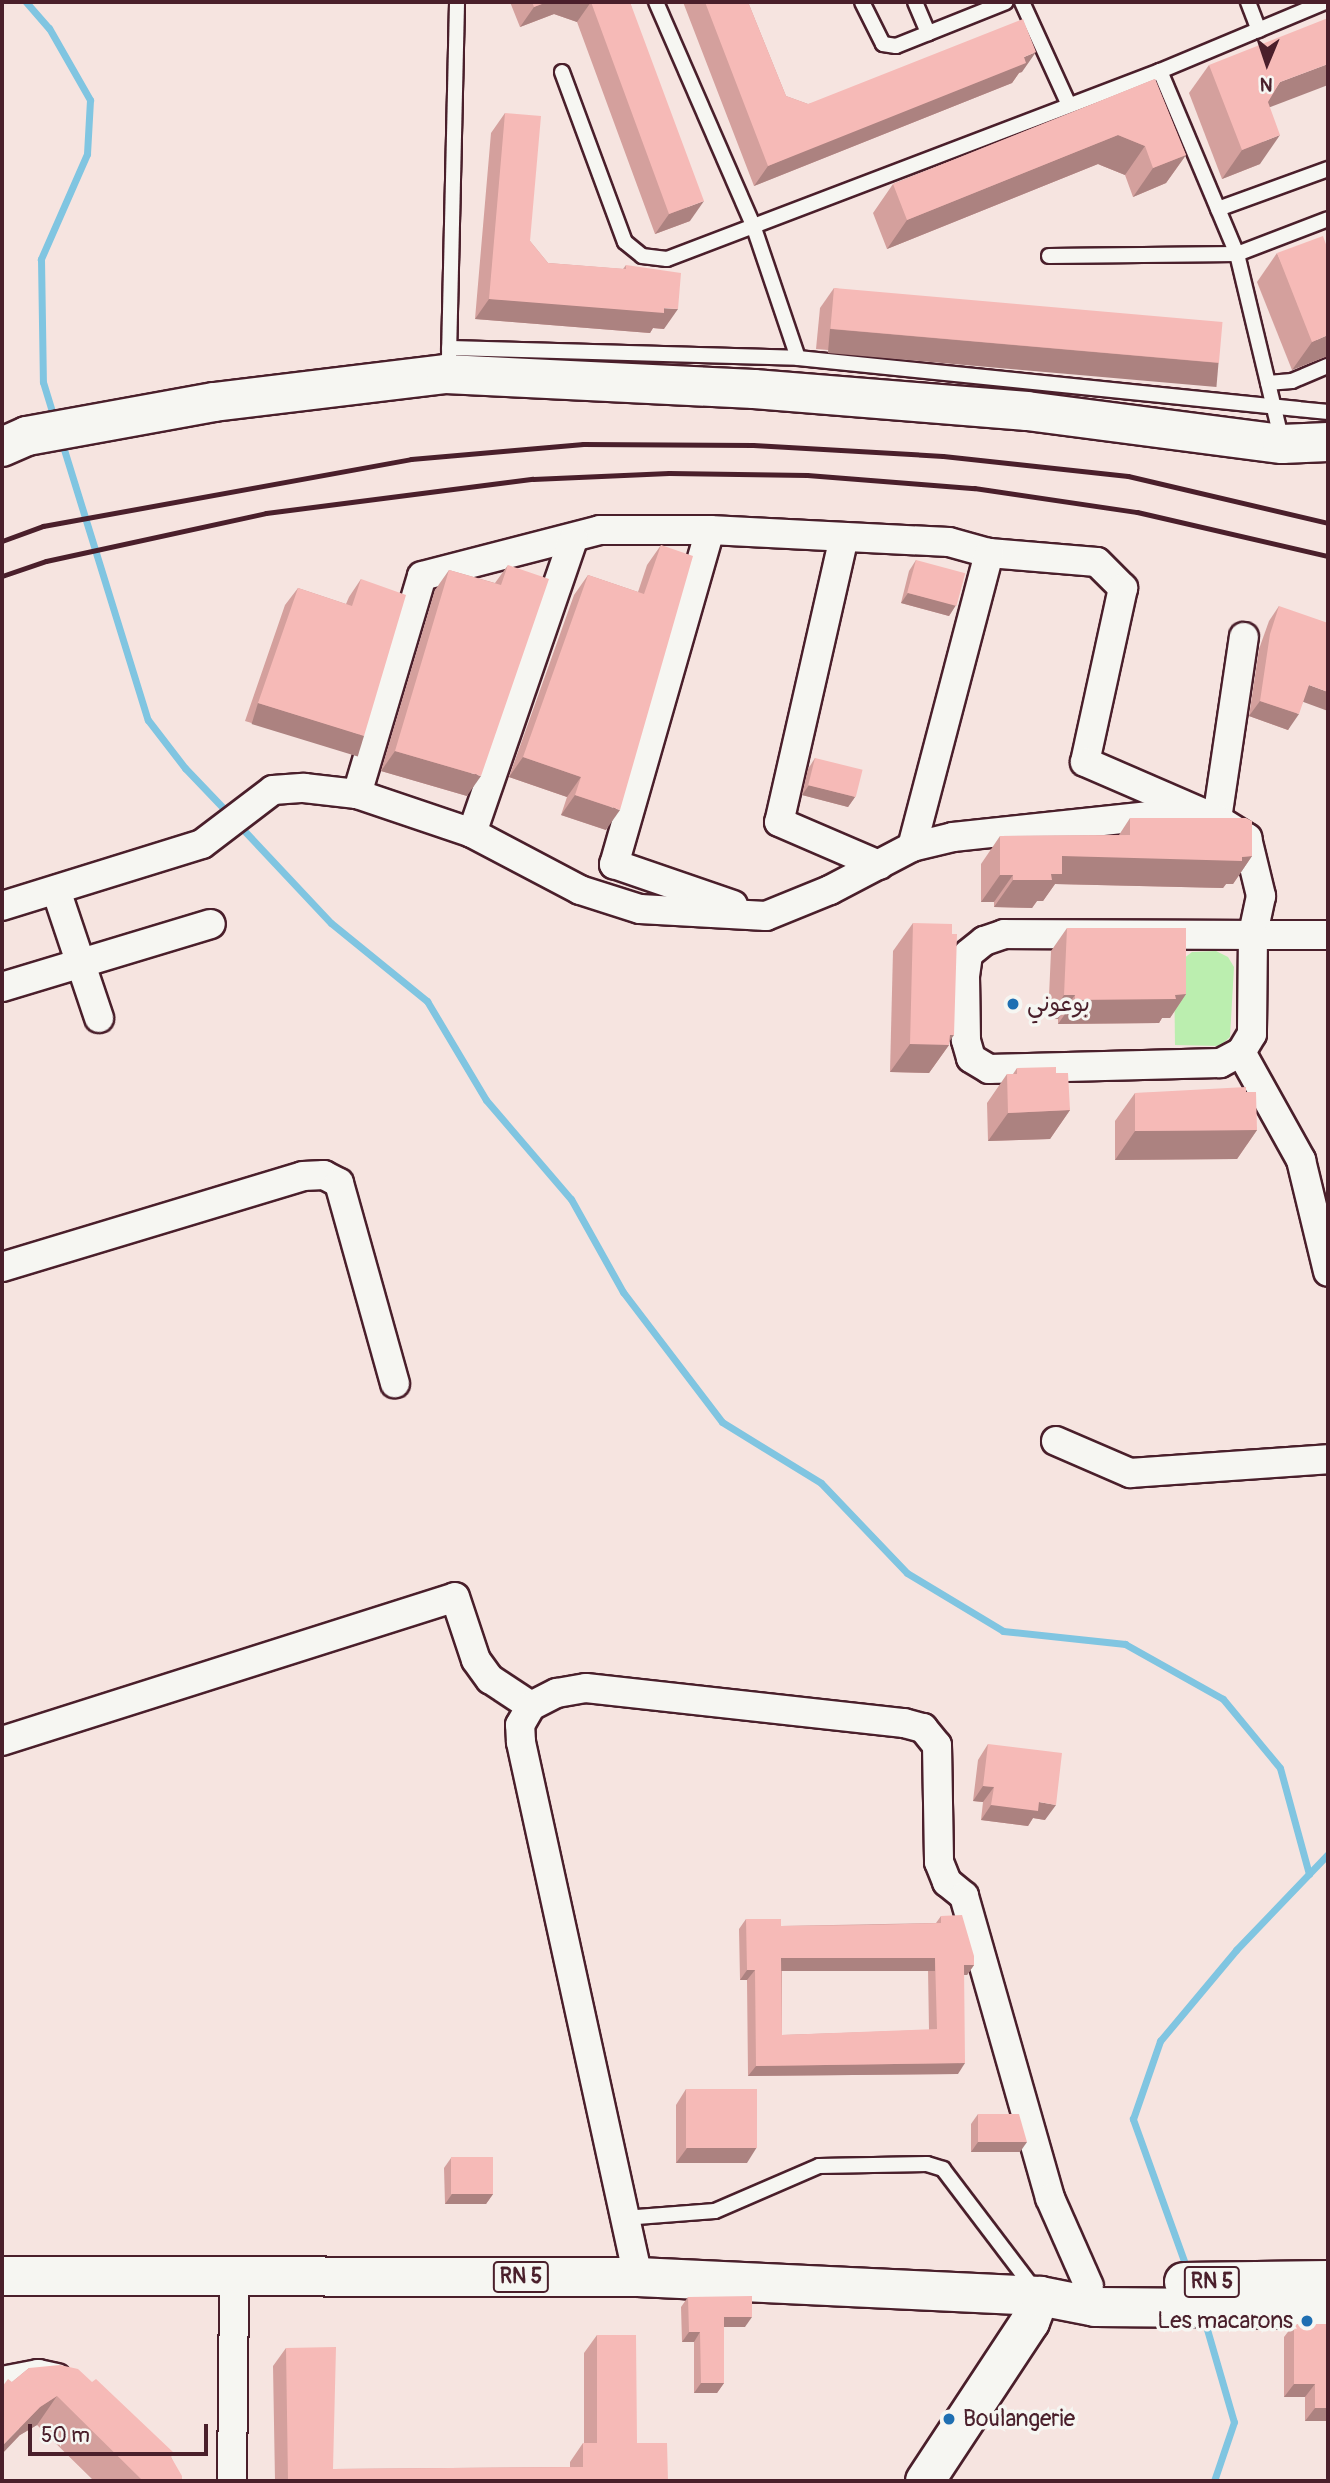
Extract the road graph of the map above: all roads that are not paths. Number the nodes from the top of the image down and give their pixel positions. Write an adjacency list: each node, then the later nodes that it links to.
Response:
1 (457, 2): 22 (lane)
2 (656, 2): 18 (lane)
3 (862, 2): 11 (lane)
4 (915, 2): 11 (lane)
5 (1006, 2): 9 (lane)
6 (1022, 2): 14 (lane)
7 (1248, 2): 10 (lane)
8 (1325, 2): 10 (lane)
9 (971, 8): 11 (lane)
10 (1259, 30): 12 (lane)
11 (928, 33)
12 (1160, 71): 14 (lane); 16 (lane)
13 (562, 72): 18 (lane)
14 (1068, 103): 18 (lane)
15 (1328, 169): 16 (lane)
16 (1218, 209): 19 (lane)
17 (1328, 219): 19 (lane)
18 (753, 225): 21 (lane)
19 (1237, 254): 20 (lane); 24 (lane)
20 (1049, 256)
21 (798, 358): 22 (lane); 25 (lane)
22 (449, 361): 27 (main road); 29 (main road)
23 (1328, 366): 24 (lane)
24 (1268, 383): 25 (lane)
25 (1273, 404): 26 (lane); 29 (lane)
26 (1328, 412)
27 (14, 442)
28 (1328, 442): 29 (main road)
29 (1282, 444)
30 (710, 530): 31 (street); 32 (street); 42 (street)
31 (844, 537): 33 (street); 39 (street)
32 (573, 539): 35 (street); 37 (street)
33 (989, 553): 36 (street); 38 (street)
34 (1244, 637): 36 (street)
35 (357, 794): 37 (street); 40 (street)
36 (1217, 819): 38 (street); 44 (street)
37 (472, 834): 42 (street)
38 (912, 847): 39 (street)
39 (879, 864): 42 (street)
40 (56, 890): 41 (street); 46 (street)
41 (2, 906)
42 (766, 916)
43 (211, 924): 46 (street)
44 (1253, 935): 45 (street); 49 (street); 49 (street)
45 (1328, 935)
46 (80, 963): 47 (street); 48 (street)
47 (2, 987)
48 (99, 1018)
49 (1241, 1052): 51 (street)
50 (2, 1267): 52 (street)
51 (1328, 1272)
52 (395, 1383)
53 (1056, 1441): 54 (street)
54 (1328, 1459)
55 (531, 1706): 56 (street); 57 (street); 62 (street)
56 (2, 1741)
57 (624, 2218): 60 (street); 65 (lane)
58 (2, 2276): 59 (main road, RN 5)
59 (234, 2276): 60 (main road, RN 5); 69 (street)
60 (638, 2277): 65 (main road, RN 5)
61 (1328, 2280): 64 (main road, RN 5)
62 (1089, 2286): 63 (main road, RN 5); 65 (main road, RN 5)
63 (1142, 2295): 64 (main road, RN 5); 65 (main road, RN 5)
64 (1282, 2295): 66 (main road, RN 5)
65 (1040, 2296): 70 (main road)
66 (1328, 2309)
67 (2, 2381): 68 (street)
68 (78, 2386)
69 (232, 2481)
70 (925, 2481)

